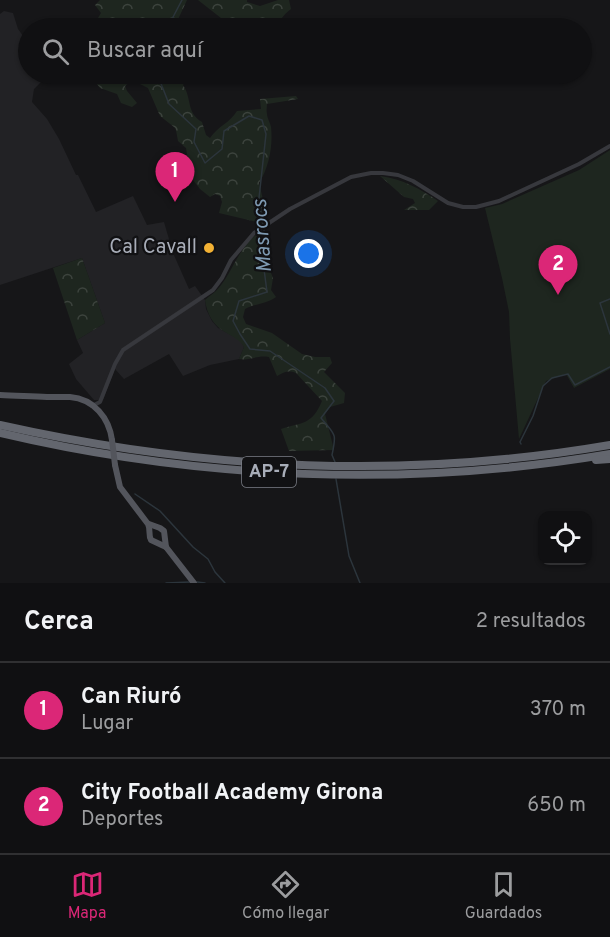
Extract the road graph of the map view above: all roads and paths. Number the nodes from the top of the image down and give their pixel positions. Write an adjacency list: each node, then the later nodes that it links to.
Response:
1 (610, 146): 4 (street)
2 (0, 395): 3 (main road)
3 (74, 399): 4 (street); 5 (main road); 8 (main road)
4 (100, 400): 5 (street); 8 (street)
5 (93, 406): 8 (main road)
6 (0, 424): 12 (highway, AP-7)
7 (0, 433): 14 (highway, AP-7)
8 (112, 436): 15 (main road, bridge)
9 (610, 439): 12 (highway)
10 (610, 446): 12 (highway, AP-7)
11 (610, 453): 14 (highway, AP-7)
12 (517, 458)
13 (610, 459): 14 (highway)
14 (552, 462)
15 (150, 528): 16 (main road); 17 (main road)
16 (164, 539): 17 (main road); 18 (main road)
17 (158, 543): 18 (main road)
18 (166, 547): 19 (main road)
19 (193, 581)

